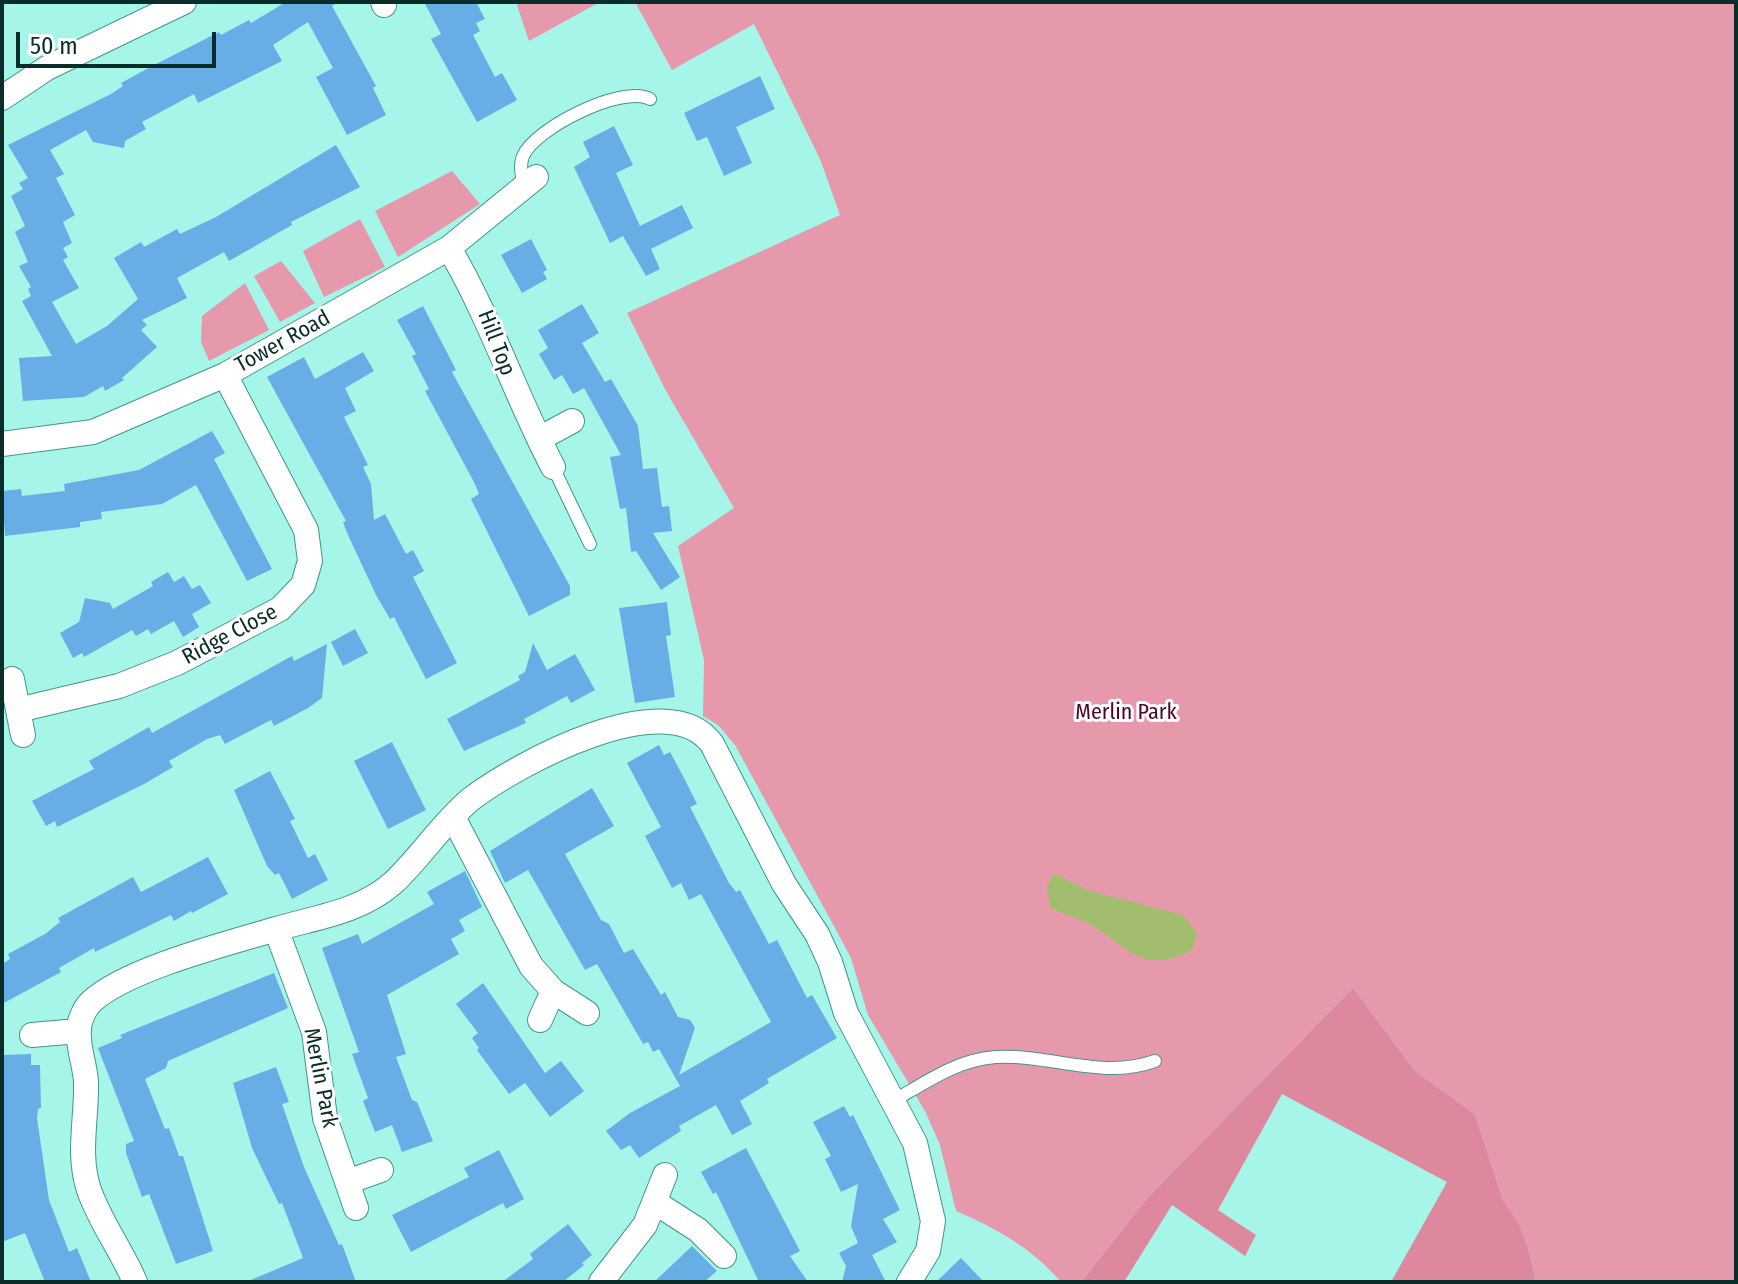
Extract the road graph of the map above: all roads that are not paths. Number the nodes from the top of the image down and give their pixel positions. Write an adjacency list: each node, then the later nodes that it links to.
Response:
1 (184, 2): 2 (street)
2 (2, 98)
3 (650, 99): 4 (lane)
4 (530, 182): 5 (street, Tower Road)
5 (449, 248): 6 (street, Tower Road); 9 (street, Hill Top)
6 (225, 375): 8 (street, Tower Road); 13 (street, Ridge Close)
7 (572, 421): 9 (street)
8 (3, 438)
9 (539, 439): 10 (street, Hill Top)
10 (553, 467): 11 (lane)
11 (590, 544)
12 (12, 679): 13 (street)
13 (18, 710): 14 (street)
14 (23, 735)
15 (453, 817): 16 (street); 17 (street); 23 (street)
16 (276, 929): 20 (street); 26 (street, Merlin Park)
17 (553, 991): 18 (street); 19 (street)
18 (587, 1013)
19 (540, 1020)
20 (78, 1031): 21 (street); 30 (street)
21 (32, 1035)
22 (1155, 1061): 23 (lane)
23 (895, 1100): 32 (street)
24 (381, 1170): 26 (street)
25 (665, 1175): 27 (street)
26 (347, 1182): 28 (street, Merlin Park)
27 (656, 1203): 29 (street); 31 (street)
28 (356, 1208)
29 (724, 1256)
30 (135, 1282)
31 (601, 1282)
32 (909, 1282)

